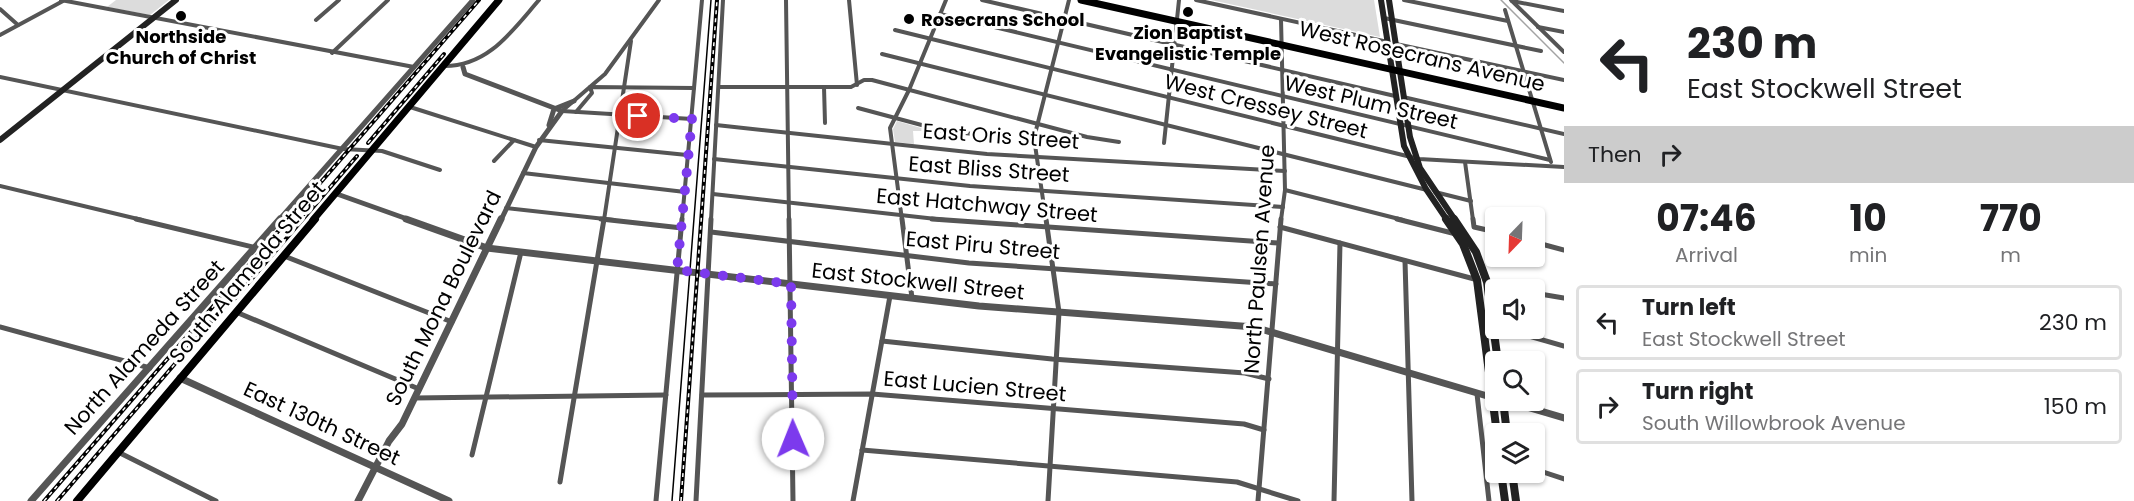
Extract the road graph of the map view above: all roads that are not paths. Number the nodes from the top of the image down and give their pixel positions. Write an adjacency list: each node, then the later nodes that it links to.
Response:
1 (63, 0): 29 (street); 36 (street)
2 (176, 0): 29 (main road)
3 (339, 0): 32 (street)
4 (388, 0): 51 (street)
5 (473, 0): 55 (street, North Alameda Street)
6 (499, 0): 54 (main road)
7 (539, 0): 56 (street)
8 (659, 0): 42 (street)
9 (702, 0): 71 (street)
10 (723, 0): 67 (street)
11 (786, 0): 68 (street)
12 (849, 0): 65 (street)
13 (946, 0): 27 (street)
14 (982, 0): 30 (street)
15 (1069, 0): 30 (street)
16 (1081, 0): 33 (main road, West Rosecrans Avenue)
17 (1097, 0): 33 (main road, West Rosecrans Avenue)
18 (1179, 0): 33 (street)
19 (1196, 0): 31 (street)
20 (1381, 0): 28 (main road)
21 (1389, 0): 34 (main road)
22 (1404, 0): 35 (street)
23 (1511, 0): 26 (street); 37 (street)
24 (0, 9): 36 (street)
25 (1505, 10): 35 (street)
26 (1564, 11)
27 (940, 14): 41 (street); 44 (street, West Plum Street)
28 (1384, 18): 34 (street); 43 (main road)
29 (152, 19): 51 (street); 72 (main road)
30 (1064, 19): 44 (street); 46 (street)
31 (1281, 19): 43 (street); 45 (street, North Paulsen Avenue)
32 (316, 20)
33 (1177, 20): 45 (main road, West Rosecrans Avenue); 46 (street)
34 (1393, 20): 47 (main road); 48 (street)
35 (1508, 21): 48 (street)
36 (18, 25): 40 (street)
37 (1538, 27): 39 (street); 50 (street)
38 (895, 30): 41 (street, West Cressey Street)
39 (1564, 32)
40 (0, 34)
41 (930, 38): 53 (street); 57 (street, West Cressey Street)
42 (630, 41): 66 (street); 70 (street)
43 (1388, 42): 58 (main road)
44 (1058, 43): 57 (street); 59 (street, West Plum Street)
45 (1282, 43): 58 (main road, West Rosecrans Avenue); 60 (street, North Paulsen Avenue)
46 (1175, 44): 59 (street); 60 (street)
47 (1396, 44): 61 (main road); 62 (street)
48 (1515, 45): 49 (street); 62 (street)
49 (1541, 51)
50 (1564, 52)
51 (332, 53): 55 (street)
52 (882, 54): 53 (street)
53 (920, 63): 73 (street); 74 (street)
54 (443, 66): 56 (street); 82 (main road, South Alameda Street)
55 (414, 67): 110 (street, North Alameda Street)
56 (463, 67): 83 (street)
57 (1052, 68): 74 (street); 76 (street, West Cressey Street)
58 (1391, 68): 61 (main road, West Rosecrans Avenue); 75 (main road)
59 (1172, 69): 76 (street); 77 (street, West Plum Street)
60 (1282, 69): 75 (street); 77 (street, North Paulsen Avenue)
61 (1399, 70): 78 (main road); 79 (main road, West Rosecrans Avenue)
62 (1523, 71): 64 (street); 79 (street)
63 (0, 77): 72 (street)
64 (1564, 80)
65 (857, 85): 69 (street); 73 (street)
66 (590, 87): 70 (street); 80 (street); 86 (street)
67 (719, 87): 68 (street); 92 (street)
68 (787, 87): 69 (street); 99 (street)
69 (824, 87): 90 (street)
70 (625, 88): 71 (street); 87 (street)
71 (694, 88): 89 (street)
72 (63, 90): 102 (main road); 110 (street)
73 (909, 90): 88 (street); 93 (street)
74 (1045, 95): 93 (street); 96 (street)
75 (1395, 96): 91 (main road)
76 (1169, 97): 94 (street, West Cressey Street); 96 (street)
77 (1283, 97): 91 (street, West Plum Street); 94 (street, North Paulsen Avenue)
78 (1403, 97): 97 (main road); 98 (street)
79 (1532, 99): 81 (main road, West Rosecrans Avenue); 98 (street)
80 (574, 101): 83 (street); 85 (street)
81 (1564, 106)
82 (410, 107): 103 (street); 111 (main road, South Alameda Street)
83 (554, 108): 85 (street); 95 (street)
84 (858, 108): 88 (street)
85 (562, 111): 86 (street); 95 (street, South Mona Boulevard)
86 (576, 112): 87 (street)
87 (620, 115): 89 (street); 109 (street)
88 (896, 118): 100 (street); 107 (street)
89 (692, 119): 114 (street)
90 (825, 123)
91 (1400, 124): 97 (street, West Plum Street); 115 (main road)
92 (716, 125): 99 (street, East Oris Street); 117 (street)
93 (1038, 125): 105 (street); 112 (street)
94 (1283, 125): 113 (street, North Paulsen Avenue); 115 (street, West Cressey Street)
95 (549, 126): 104 (street, South Mona Boulevard)
96 (1166, 126): 106 (street); 113 (street)
97 (1408, 126): 116 (main road); 118 (street, West Plum Street)
98 (1541, 128): 101 (street); 118 (street)
99 (789, 133): 107 (street, East Oris Street); 121 (street)
100 (974, 134)
101 (1564, 134)
102 (0, 140)
103 (514, 140): 108 (street); 119 (street)
104 (539, 140): 108 (street, South Mona Boulevard); 109 (street)
105 (1119, 142)
106 (1164, 143)
107 (891, 144): 112 (street, East Oris Street); 127 (street)
108 (536, 147): 126 (street, South Mona Boulevard)
109 (613, 148): 114 (street); 128 (street)
110 (343, 149): 111 (street); 154 (street, North Alameda Street)
111 (373, 150): 124 (street); 135 (main road, South Alameda Street)
112 (1036, 154): 125 (street, East Oris Street); 130 (street)
113 (1284, 154): 125 (street, North Paulsen Avenue); 131 (street)
114 (687, 155): 133 (street)
115 (1408, 156): 116 (street, West Cressey Street); 131 (main road)
116 (1416, 158): 120 (street, West Cressey Street); 134 (main road)
117 (714, 159): 121 (street, East Bliss Street); 136 (street)
118 (1550, 160): 122 (street)
119 (495, 161)
120 (1465, 162): 122 (street, West Cressey Street); 137 (street)
121 (789, 166): 127 (street, East Bliss Street); 138 (street)
122 (1554, 167): 123 (street, West Cressey Street)
123 (1564, 167)
124 (440, 170)
125 (1285, 171): 132 (street, North Paulsen Avenue)
126 (523, 173): 128 (street); 140 (street, South Mona Boulevard)
127 (896, 178): 130 (street, East Bliss Street); 141 (street)
128 (609, 183): 133 (street); 142 (street)
129 (0, 186): 154 (street)
130 (1042, 189): 139 (street, East Bliss Street); 143 (street)
131 (1426, 189): 134 (street); 148 (main road)
132 (1285, 190): 139 (street, North Paulsen Avenue); 148 (street)
133 (685, 192): 145 (street)
134 (1437, 193): 137 (street); 149 (main road)
135 (337, 194): 155 (street, East Stockwell Street); 158 (main road, South Alameda Street)
136 (713, 194): 138 (street, East Hatchway Street); 147 (street)
137 (1470, 201): 146 (street)
138 (790, 203): 141 (street, East Hatchway Street); 150 (street)
139 (1283, 207): 144 (street, North Paulsen Avenue)
140 (506, 208): 142 (street); 155 (street, South Mona Boulevard)
141 (900, 215): 143 (street, East Hatchway Street); 159 (street)
142 (602, 220): 145 (street); 160 (street)
143 (1047, 227): 151 (street, East Hatchway Street); 162 (street)
144 (1280, 227): 151 (street, North Paulsen Avenue); 152 (street)
145 (682, 228): 163 (street)
146 (1485, 230)
147 (711, 232): 150 (street, East Piru Street); 164 (street)
148 (1458, 234): 149 (street); 166 (main road)
149 (1467, 236): 165 (main road)
150 (790, 241): 159 (street, East Piru Street); 168 (street)
151 (1278, 243): 169 (street, North Paulsen Avenue)
152 (1340, 243): 161 (street); 184 (street)
153 (1545, 245): 156 (street)
154 (257, 248): 186 (street, North Alameda Street)
155 (487, 248): 157 (street, East Stockwell Street); 176 (street, South Mona Boulevard)
156 (1564, 250)
157 (521, 252): 160 (street, East Stockwell Street); 198 (street)
158 (283, 255): 174 (main road, South Alameda Street); 176 (street)
159 (906, 255): 162 (street, East Piru Street); 172 (street)
160 (597, 260): 163 (street, East Stockwell Street); 196 (street)
161 (1406, 261): 166 (street); 187 (street)
162 (1053, 268): 169 (street, East Piru Street); 175 (street)
163 (677, 270): 164 (street, East Stockwell Street); 195 (street)
164 (707, 274): 168 (street, East Stockwell Street); 192 (street)
165 (1486, 279)
166 (1477, 280): 167 (street); 177 (main road)
167 (1485, 282)
168 (791, 284): 171 (street, East Stockwell Street); 191 (street)
169 (1276, 284): 179 (street, North Paulsen Avenue)
170 (1545, 295): 173 (street)
171 (890, 296): 172 (street, East Stockwell Street); 181 (street)
172 (912, 298): 175 (street, East Stockwell Street)
173 (1564, 298)
174 (236, 312): 188 (main road, South Alameda Street); 190 (street)
175 (1059, 312): 179 (street, East Stockwell Street); 185 (street)
176 (452, 322): 190 (street, South Mona Boulevard)
177 (1484, 324): 183 (main road)
178 (0, 327): 186 (street)
179 (1273, 333): 184 (street, East Stockwell Street); 189 (street, North Paulsen Avenue)
180 (1539, 339): 182 (street)
181 (882, 340): 185 (street); 193 (street)
182 (1564, 346)
183 (1488, 351)
184 (1337, 352): 187 (street, East Stockwell Street); 227 (street)
185 (1057, 359): 189 (street); 200 (street)
186 (150, 368): 215 (street, North Alameda Street)
187 (1407, 372): 194 (street, East Stockwell Street); 228 (street)
188 (180, 378): 205 (main road, South Alameda Street); 208 (street, East 130th Street)
189 (1269, 379): 203 (street, North Paulsen Avenue)
190 (419, 389): 199 (street, South Mona Boulevard)
191 (792, 393): 192 (street, East Lucien Street); 193 (street, East Lucien Street); 222 (street)
192 (702, 394): 221 (street)
193 (872, 394): 200 (street, East Lucien Street); 204 (street)
194 (1477, 394): 197 (street, East Stockwell Street); 229 (street)
195 (666, 395): 196 (street); 220 (street)
196 (575, 396): 198 (street); 211 (street)
197 (1485, 396)
198 (485, 397): 199 (street); 206 (street)
199 (415, 398): 208 (street, South Mona Boulevard)
200 (1054, 410): 203 (street, East Lucien Street); 207 (street)
201 (1540, 411): 202 (street)
202 (1564, 418)
203 (1264, 430): 214 (street, North Paulsen Avenue)
204 (862, 450): 207 (street); 223 (street)
205 (118, 452): 216 (main road, South Alameda Street); 217 (street)
206 (472, 454)
207 (1050, 465): 214 (street); 224 (street)
208 (375, 467): 218 (street, South Mona Boulevard); 219 (street, East 130th Street)
209 (1545, 473): 210 (street)
210 (1564, 479)
211 (560, 482)
212 (1503, 483): 230 (main road)
213 (1514, 483): 231 (main road)
214 (1259, 488): 225 (street, North Paulsen Avenue); 226 (street)
215 (31, 501)
216 (77, 501)
217 (216, 501)
218 (358, 501)
219 (449, 501)
220 (656, 501)
221 (696, 501)
222 (793, 501)
223 (853, 501)
224 (1048, 501)
225 (1258, 501)
226 (1298, 501)
227 (1334, 501)
228 (1412, 501)
229 (1489, 501)
230 (1505, 501)
231 (1516, 501)

